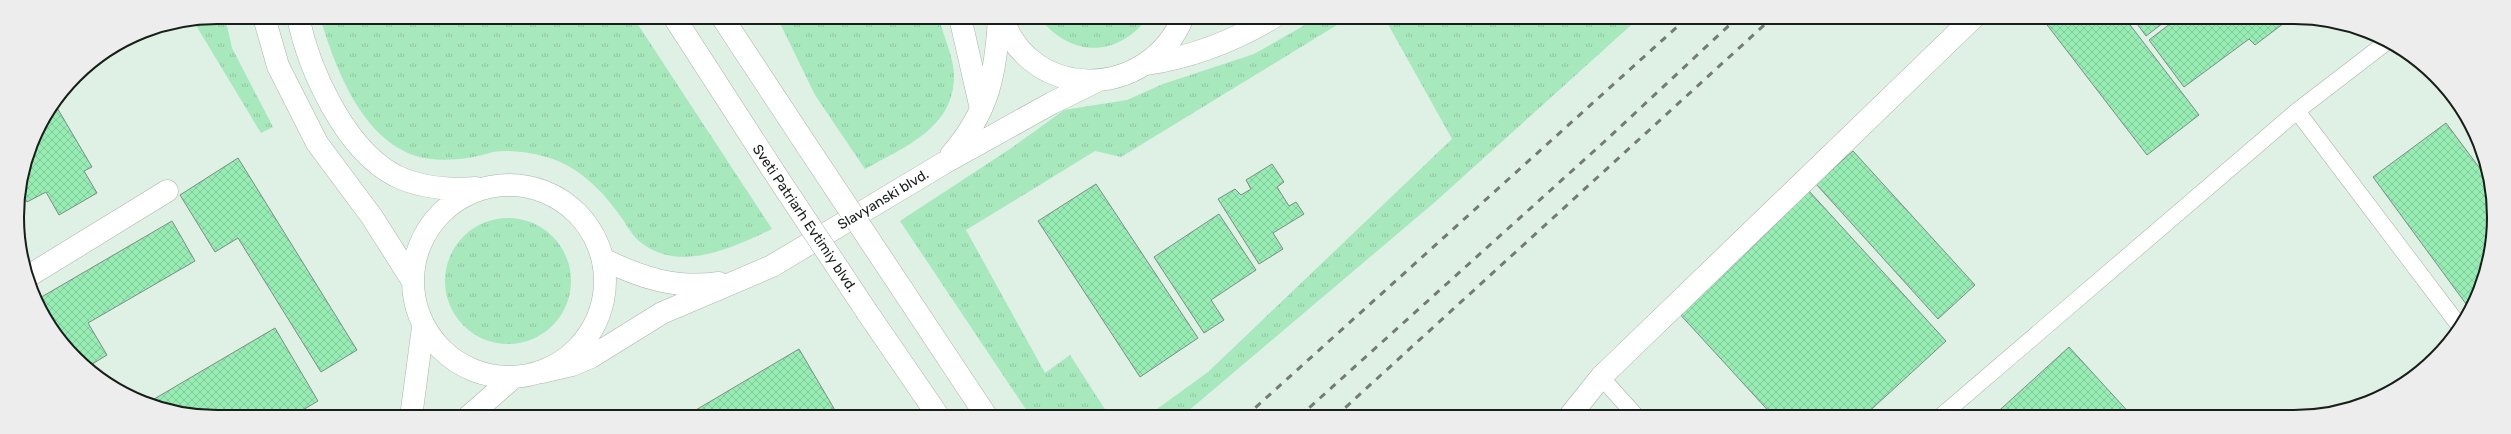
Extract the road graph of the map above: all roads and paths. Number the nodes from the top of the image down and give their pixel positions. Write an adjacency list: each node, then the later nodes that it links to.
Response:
1 (266, 24): 21 (main road)
2 (300, 24): 17 (main road)
3 (679, 24): 30 (main road, Sveti Patriarh Evtimiy blvd., bridge)
4 (727, 24): 31 (main road, bridge)
5 (962, 24): 14 (main road)
6 (998, 24): 14 (main road, Slavyanski blvd.)
7 (1006, 24): 13 (main road)
8 (1180, 24): 12 (main road)
9 (1261, 24): 12 (main road)
10 (1967, 24): 26 (main road)
11 (2383, 46): 15 (lane)
12 (1147, 64): 13 (main road)
13 (1097, 81): 16 (main road, Slavyanski blvd.)
14 (982, 111): 16 (main road, Slavyanski blvd.)
15 (2296, 111): 23 (lane); 34 (lane)
16 (944, 163): 22 (main road, Slavyanski blvd.)
17 (485, 187): 19 (main road); 21 (main road)
18 (166, 192): 20 (main road)
19 (603, 259): 22 (main road, Slavyanski blvd.); 25 (main road)
20 (33, 274)
21 (412, 280): 24 (main road)
22 (738, 280): 25 (main road, Slavyanski blvd.)
23 (2456, 321)
24 (423, 327): 27 (main road); 28 (main road)
25 (542, 372): 27 (main road, Slavyanski blvd.)
26 (1601, 377): 32 (main road); 33 (lane)
27 (514, 378): 29 (main road)
28 (412, 410)
29 (476, 410)
30 (934, 410)
31 (982, 410)
32 (1575, 410)
33 (1631, 410)
34 (1948, 410)

